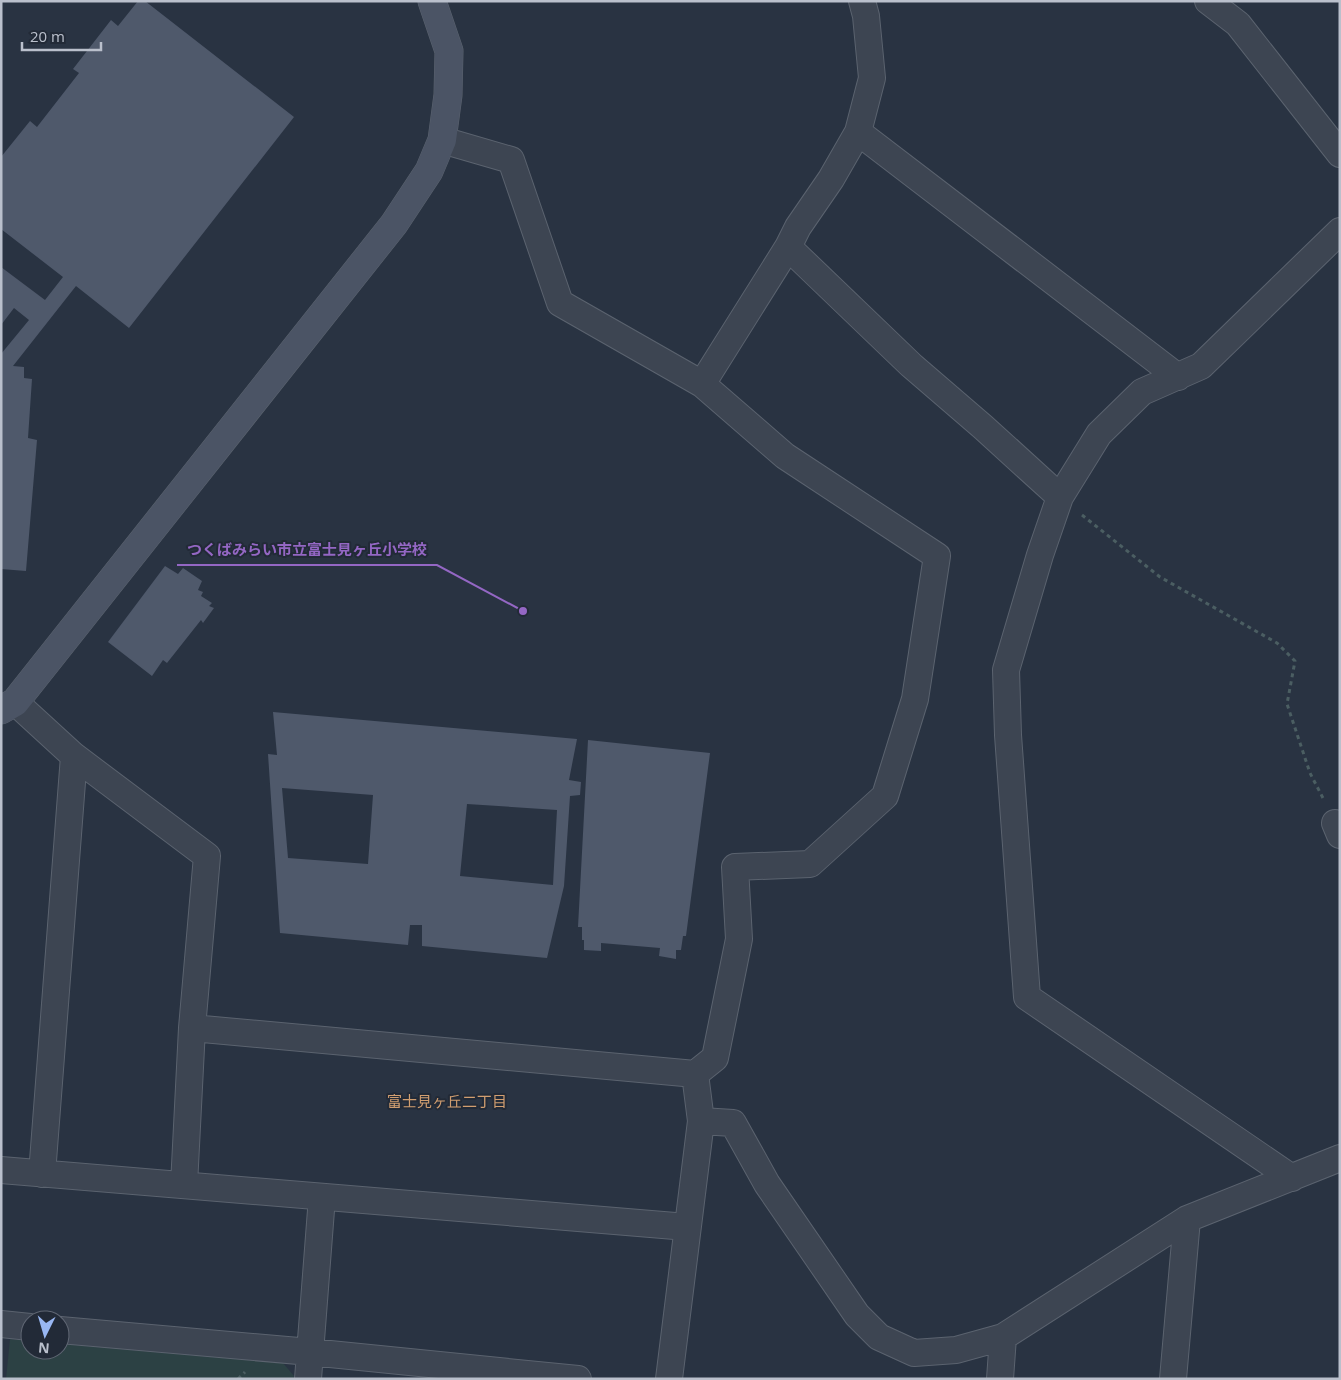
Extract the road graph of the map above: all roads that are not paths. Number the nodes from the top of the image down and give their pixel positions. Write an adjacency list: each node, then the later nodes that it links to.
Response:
1 (432, 1): 5 (street)
2 (862, 1): 4 (street)
3 (1208, 1): 6 (street)
4 (858, 132): 8 (street); 9 (street)
5 (442, 140): 10 (street); 12 (street)
6 (1340, 154)
7 (1340, 231): 9 (street)
8 (788, 247): 10 (street); 11 (street)
9 (1178, 377): 11 (street)
10 (702, 384): 15 (street)
11 (1060, 497): 20 (street)
12 (8, 706): 13 (street)
13 (74, 756): 14 (street); 19 (street)
14 (192, 1028): 15 (street); 21 (street)
15 (695, 1074): 16 (street)
16 (701, 1121): 24 (street); 28 (street)
17 (1340, 1158): 20 (street)
18 (1, 1170): 19 (street)
19 (42, 1174): 21 (street)
20 (1292, 1178): 23 (street)
21 (184, 1185): 22 (street)
22 (322, 1197): 24 (street); 29 (street)
23 (1187, 1219): 28 (street); 34 (street)
24 (687, 1228): 32 (street)
25 (1, 1324): 26 (street)
26 (20, 1326)
27 (70, 1331): 29 (street)
28 (1003, 1337): 33 (street)
29 (310, 1352): 30 (street); 31 (street)
30 (308, 1379)
31 (578, 1379)
32 (669, 1379)
33 (1000, 1379)
34 (1173, 1379)

